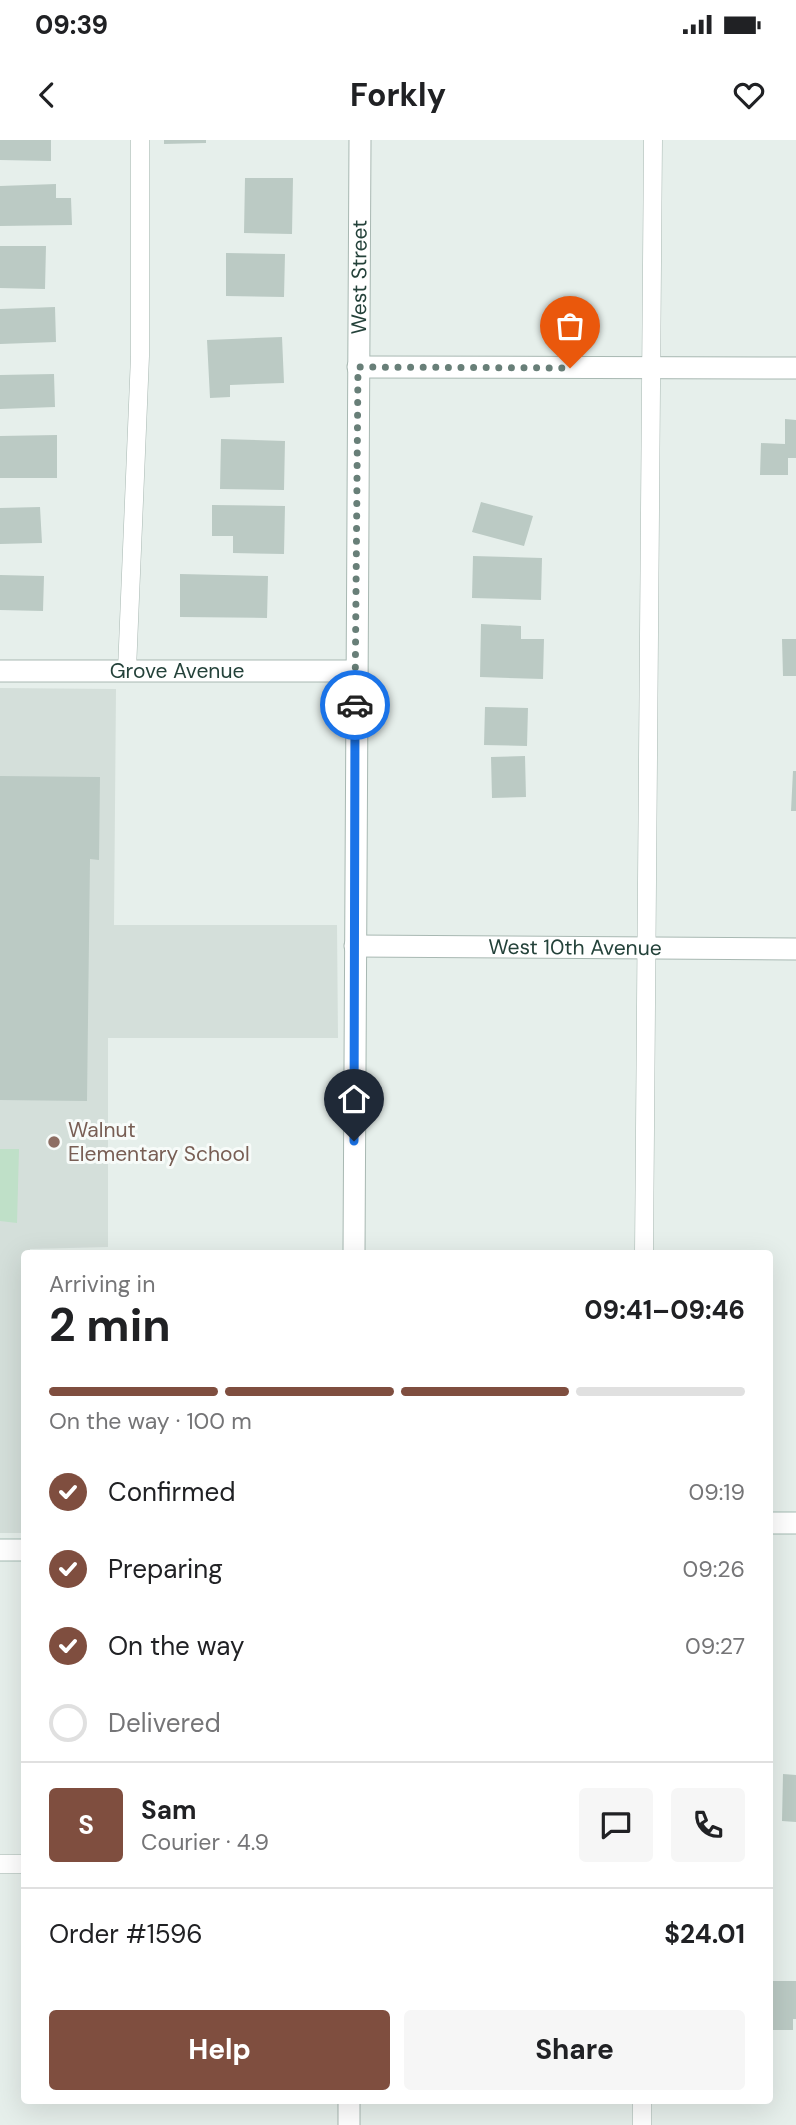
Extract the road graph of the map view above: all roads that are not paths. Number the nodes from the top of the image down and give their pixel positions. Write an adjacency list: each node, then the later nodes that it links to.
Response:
1 (140, 140): 7 (lane)
2 (359, 140): 4 (street, West Street)
3 (653, 140): 6 (lane)
4 (358, 367): 6 (street); 9 (street, West Street)
5 (796, 368): 6 (street)
6 (652, 369): 11 (lane)
7 (127, 670): 8 (street, Grove Avenue); 9 (street, Grove Avenue)
8 (0, 671)
9 (355, 671): 10 (street, West Street)
10 (355, 946): 11 (street, West 10th Avenue); 13 (street, West Street)
11 (647, 947): 12 (street, West 10th Avenue); 14 (lane)
12 (796, 949)
13 (354, 1250)
14 (644, 1250)
15 (773, 1523): 16 (street)
16 (796, 1523)
17 (0, 1550): 18 (street)
18 (21, 1550)
19 (0, 1864): 20 (lane)
20 (21, 1864)
21 (349, 2104): 23 (street)
22 (642, 2104): 24 (lane)
23 (349, 2125)
24 (642, 2125)

